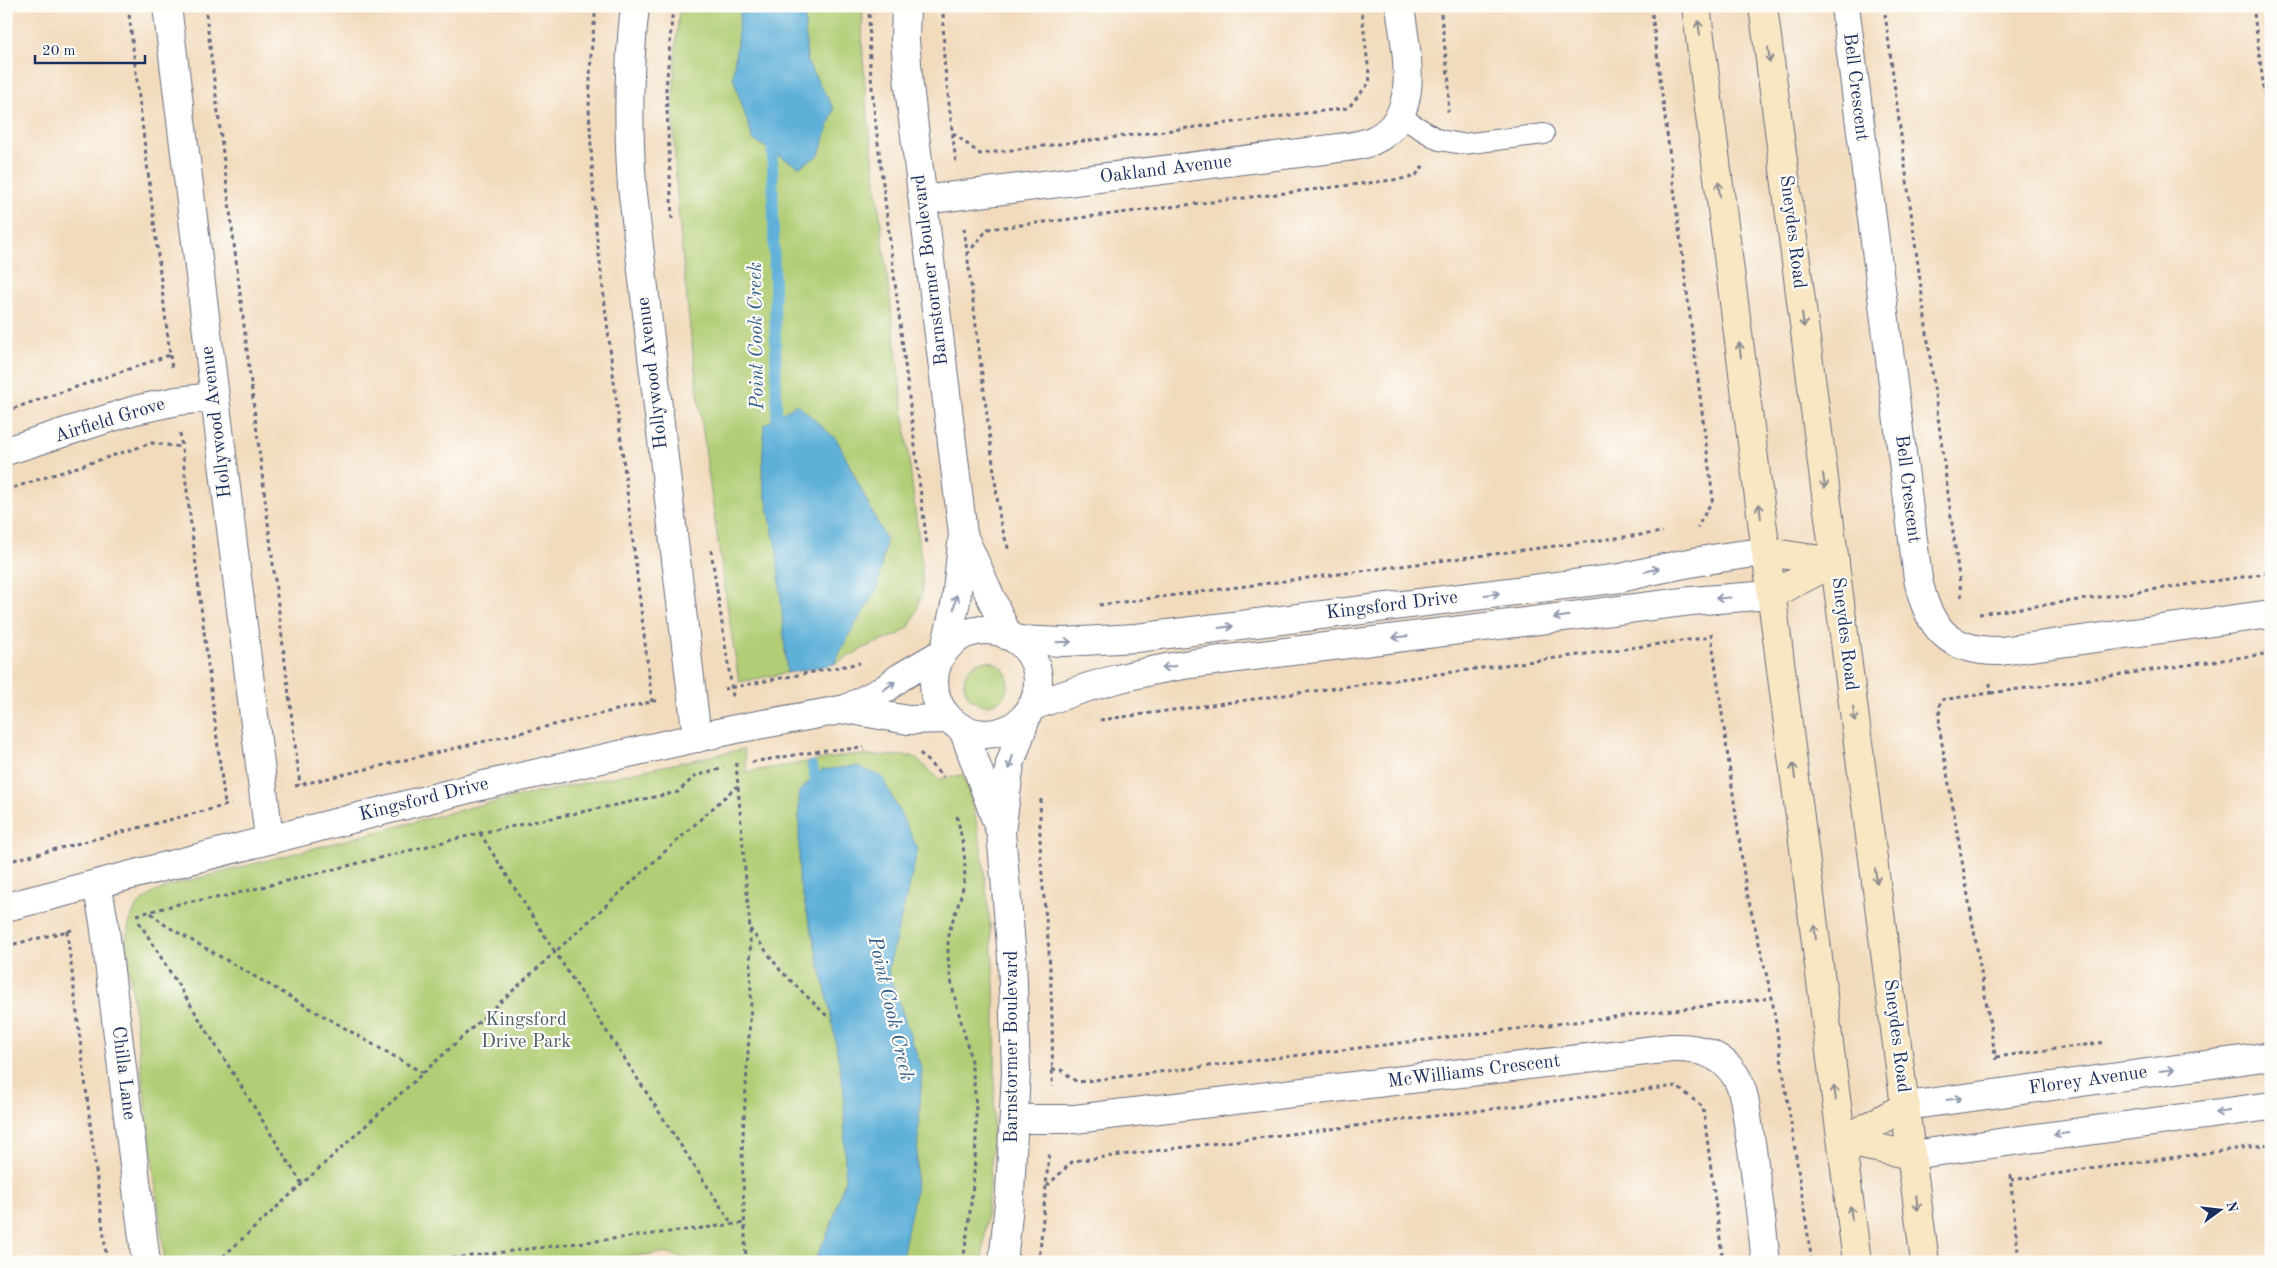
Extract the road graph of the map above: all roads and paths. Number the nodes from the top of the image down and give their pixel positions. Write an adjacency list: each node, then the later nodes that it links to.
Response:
1 (128, 6): 22 (path)
2 (167, 6): 23 (street, Hollywood Avenue)
3 (205, 6): 62 (path)
4 (596, 6): 53 (path)
5 (635, 6): 52 (street, Hollywood Avenue)
6 (906, 6): 21 (street, Barnstormer Boulevard)
7 (943, 6): 17 (path)
8 (1361, 6): 17 (path)
9 (1400, 6): 16 (street, Oakland Avenue)
10 (1652, 6): 29 (path)
11 (1696, 6): 33 (main road, one-way to 11)
12 (1763, 6): 36 (main road, Sneydes Road, one-way to 36)
13 (1845, 6): 48 (street, Bell Crescent)
14 (1884, 6): 41 (path)
15 (2253, 6): 19 (path)
16 (1399, 116): 18 (lane); 20 (street, Oakland Avenue)
17 (953, 132): 20 (path)
18 (1544, 134)
19 (2271, 143)
20 (960, 195): 21 (street, Oakland Avenue); 34 (path)
21 (922, 200): 32 (street, Barnstormer Boulevard)
22 (170, 355): 24 (path); 25 (path)
23 (214, 398): 24 (street, Airfield Grove); 64 (street, Hollywood Avenue)
24 (177, 401): 26 (path); 27 (street, Airfield Grove)
25 (6, 411)
26 (181, 447): 28 (path); 65 (path)
27 (6, 451)
28 (6, 490)
29 (1697, 528): 30 (path); 35 (path)
30 (1687, 529)
31 (1668, 532): 40 (path)
32 (963, 534): 46 (street, Barnstormer Boulevard); 47 (street, Barnstormer Boulevard, one-way to 32)
33 (1766, 552): 35 (street, Kingsford Drive); 36 (main road); 38 (main road)
34 (1010, 556)
35 (1702, 560): 46 (street, Kingsford Drive, one-way to 35)
36 (1834, 562): 38 (main road); 84 (main road, Sneydes Road, one-way to 84)
37 (2271, 573): 42 (path)
38 (1771, 594): 39 (street, Kingsford Drive, one-way to 39); 87 (main road, one-way to 38)
39 (1707, 599): 45 (path); 55 (street, Kingsford Drive, one-way to 55)
40 (1090, 606)
41 (1966, 607)
42 (1985, 613): 43 (path); 48 (path)
43 (1971, 614)
44 (2271, 614): 48 (street, Bell Crescent)
45 (1711, 637): 56 (path); 78 (path)
46 (1012, 638): 47 (street); 55 (street)
47 (944, 651): 54 (street, Kingsford Drive, one-way to 47); 57 (street)
48 (1989, 651): 51 (path)
49 (2271, 653): 51 (path)
50 (865, 662): 52 (path)
51 (1990, 693): 81 (path)
52 (692, 694): 53 (path); 58 (street, Hollywood Avenue)
53 (652, 702): 62 (path)
54 (846, 709): 57 (street, Kingsford Drive); 58 (street, Kingsford Drive)
55 (1030, 710): 57 (street); 66 (street, Barnstormer Boulevard, one-way to 66)
56 (1096, 721)
57 (956, 724): 60 (street, Barnstormer Boulevard)
58 (697, 738): 68 (street, Kingsford Drive)
59 (874, 747): 67 (path)
60 (977, 769): 61 (path); 66 (street, Barnstormer Boulevard)
61 (942, 774)
62 (300, 785): 64 (path)
63 (738, 786): 77 (path)
64 (263, 795): 65 (path); 68 (street, Hollywood Avenue)
65 (225, 805): 69 (path)
66 (1001, 832): 86 (street, Barnstormer Boulevard)
67 (480, 833): 72 (path); 77 (path)
68 (269, 838): 70 (street, Kingsford Drive)
69 (6, 862)
70 (97, 884): 71 (street, Kingsford Drive); 73 (street, Chilla Lane)
71 (6, 907)
72 (151, 913): 83 (path); 90 (path)
73 (104, 922): 75 (path); 95 (street, Chilla Lane)
74 (750, 929): 79 (path)
75 (67, 931): 76 (path); 94 (path)
76 (6, 946)
77 (555, 952): 83 (path); 93 (path)
78 (1772, 998): 82 (path); 101 (path)
79 (828, 1017)
80 (2271, 1056): 84 (street, Florey Avenue, one-way to 80)
81 (1996, 1057)
82 (1052, 1069)
83 (423, 1073): 90 (path)
84 (1906, 1106): 87 (main road); 89 (main road, Sneydes Road)
85 (2271, 1106): 89 (street, one-way to 89)
86 (1015, 1119): 98 (street, Barnstormer Boulevard); 100 (street, McWilliams Crescent)
87 (1842, 1141): 89 (main road); 102 (main road, one-way to 87)
88 (2271, 1144): 104 (path)
89 (1911, 1155): 103 (main road, Sneydes Road, one-way to 103)
90 (302, 1184): 96 (path)
91 (1048, 1186): 99 (path)
92 (744, 1223): 93 (path)
93 (732, 1224): 97 (path)
94 (107, 1262)
95 (146, 1262)
96 (217, 1262)
97 (421, 1262)
98 (1002, 1262)
99 (1723, 1262)
100 (1766, 1262)
101 (1812, 1262)
102 (1857, 1262)
103 (1925, 1262)
104 (2019, 1262)

